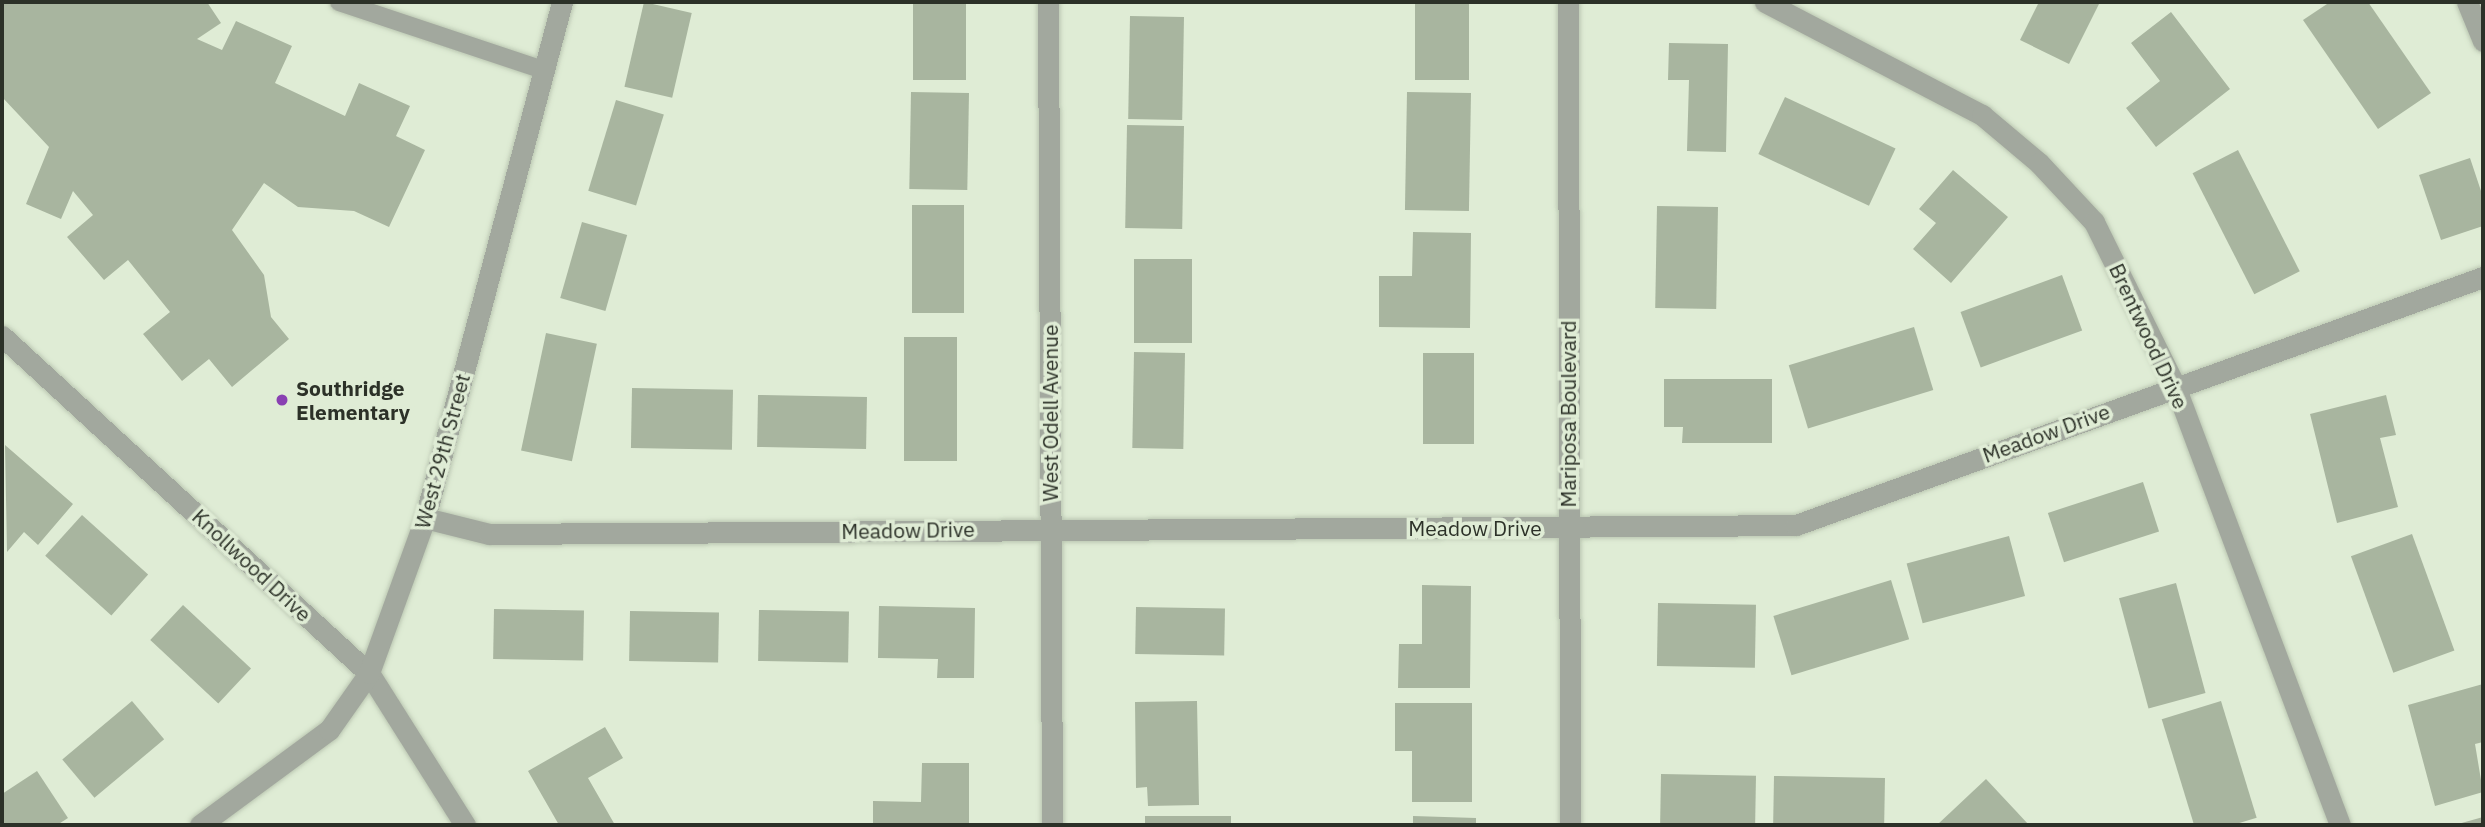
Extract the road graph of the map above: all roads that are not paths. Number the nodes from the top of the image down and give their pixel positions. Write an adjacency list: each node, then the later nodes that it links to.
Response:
1 (339, 2): 8 (lane)
2 (562, 2): 8 (street, West 29th Street)
3 (1048, 2): 14 (street, West Odell Avenue)
4 (1568, 2): 13 (street, Mariposa Boulevard)
5 (1765, 2): 11 (street, Brentwood Drive)
6 (2467, 2): 7 (street)
7 (2483, 41)
8 (543, 69): 12 (street, West 29th Street)
9 (2483, 277): 11 (street, Meadow Drive)
10 (2, 336): 15 (street, Knollwood Drive)
11 (2175, 386): 13 (street, Meadow Drive); 20 (street, Brentwood Drive)
12 (425, 518): 14 (street, Meadow Drive); 15 (street, West 29th Street)
13 (1568, 528): 14 (street, Meadow Drive); 19 (street, Mariposa Boulevard)
14 (1051, 529): 18 (street, West Odell Avenue)
15 (369, 673): 16 (street, West 29th Street); 17 (street, Knollwood Drive)
16 (200, 825)
17 (465, 825)
18 (1052, 825)
19 (1570, 825)
20 (2340, 825)

